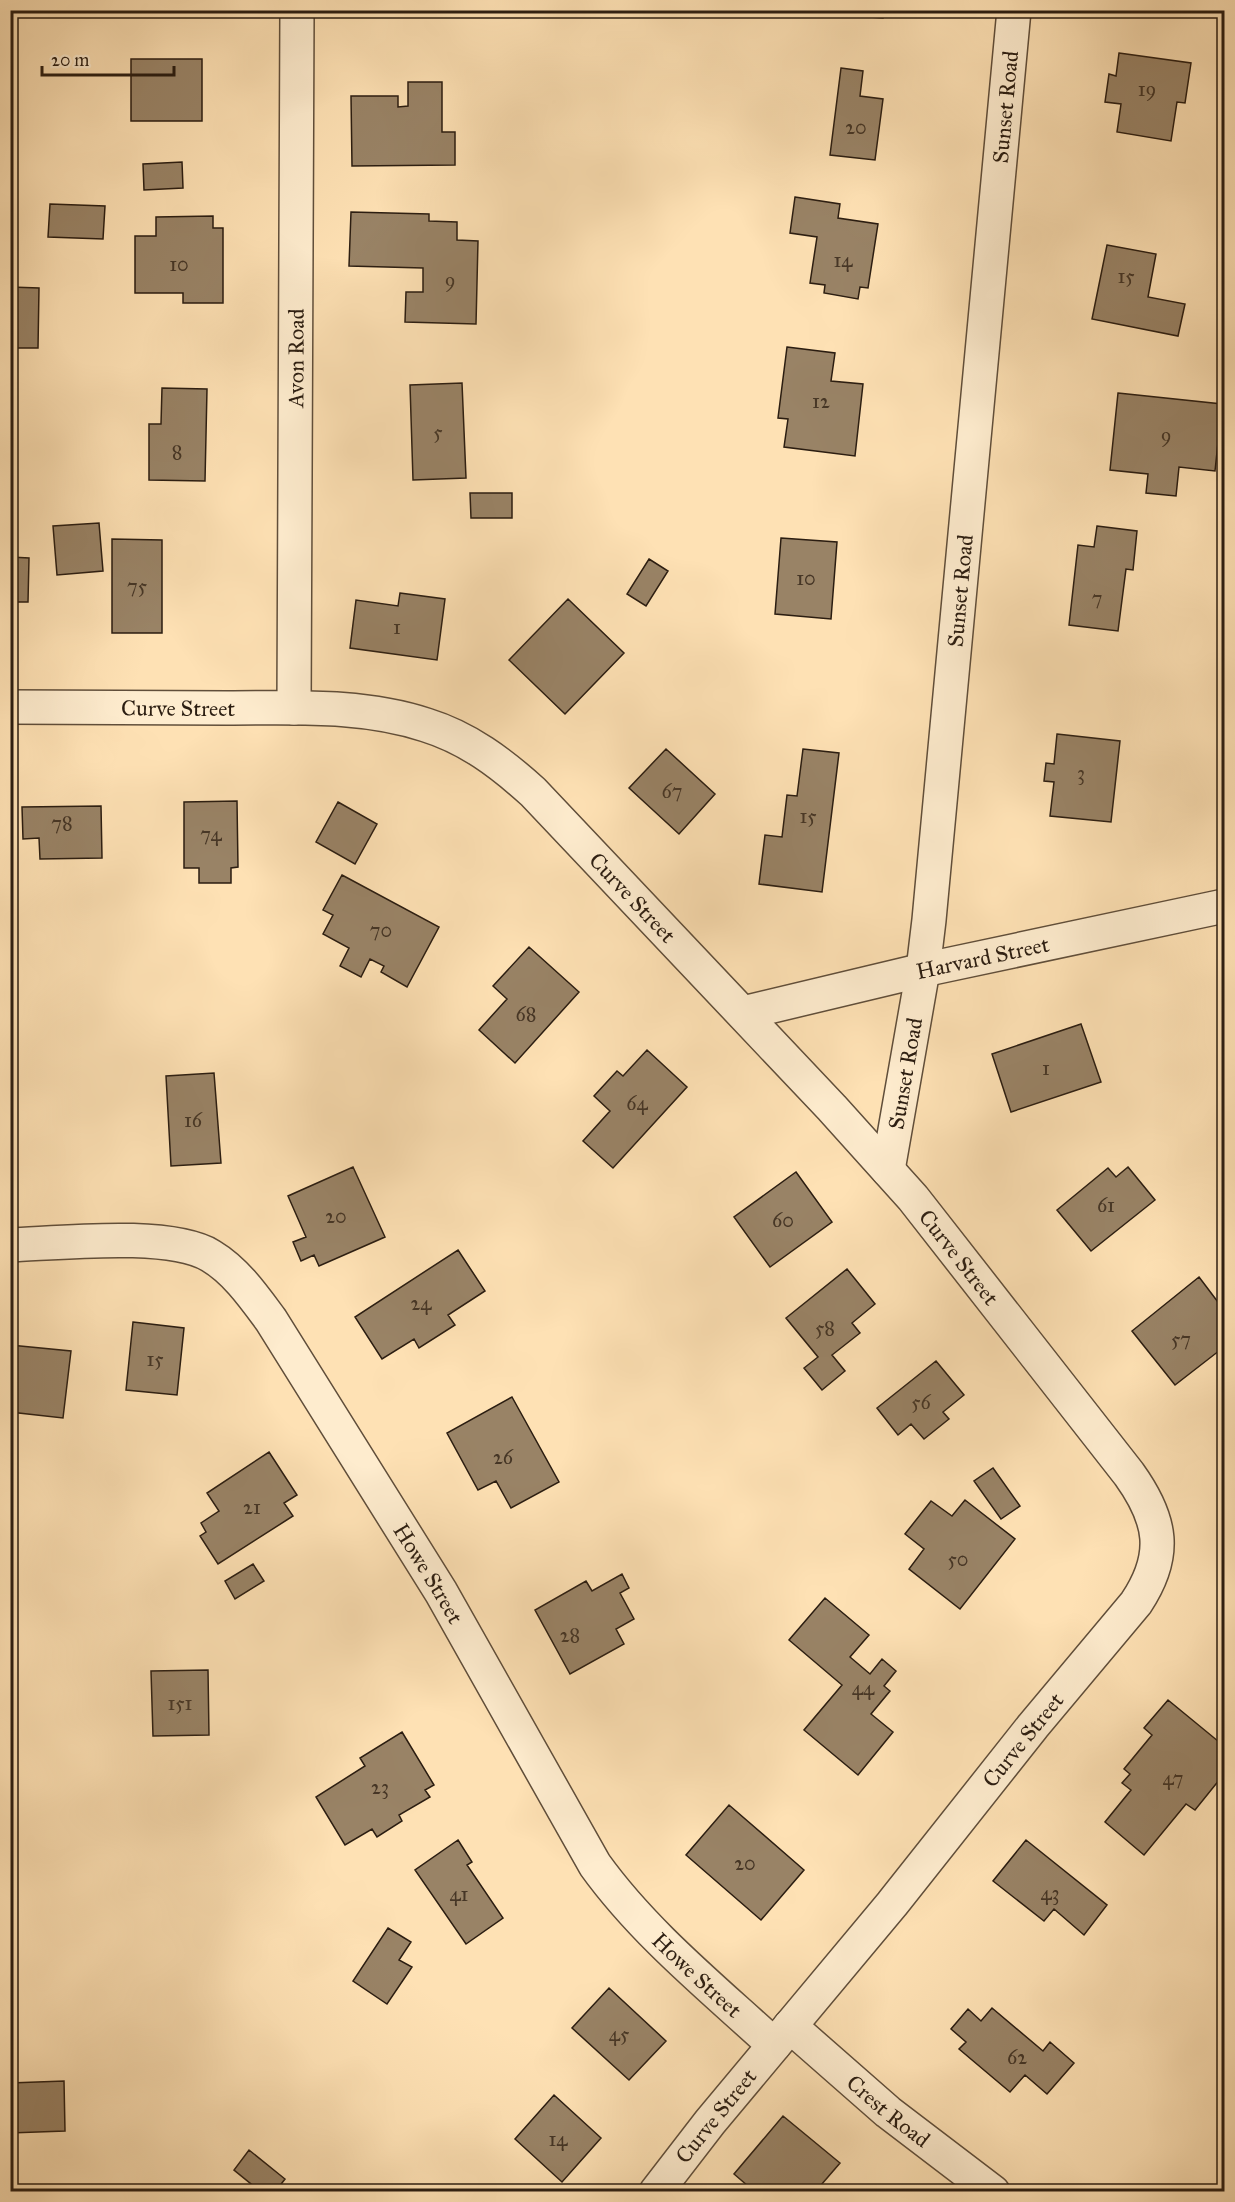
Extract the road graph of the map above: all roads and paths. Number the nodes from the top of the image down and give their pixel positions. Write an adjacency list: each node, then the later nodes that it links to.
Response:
1 (297, 10): 4 (street, Avon Road)
2 (1014, 10): 6 (street, Sunset Road)
3 (10, 707): 4 (street, Curve Street)
4 (294, 708): 7 (street, Curve Street)
5 (1224, 906): 6 (street, Harvard Street)
6 (923, 970): 7 (street, Harvard Street); 8 (street, Sunset Road)
7 (743, 1013): 8 (street, Curve Street)
8 (888, 1170): 10 (street, Curve Street)
9 (10, 1245): 10 (street, Howe Street)
10 (782, 2036): 11 (street, Curve Street); 12 (street, Crest Road)
11 (656, 2192)
12 (993, 2192)

